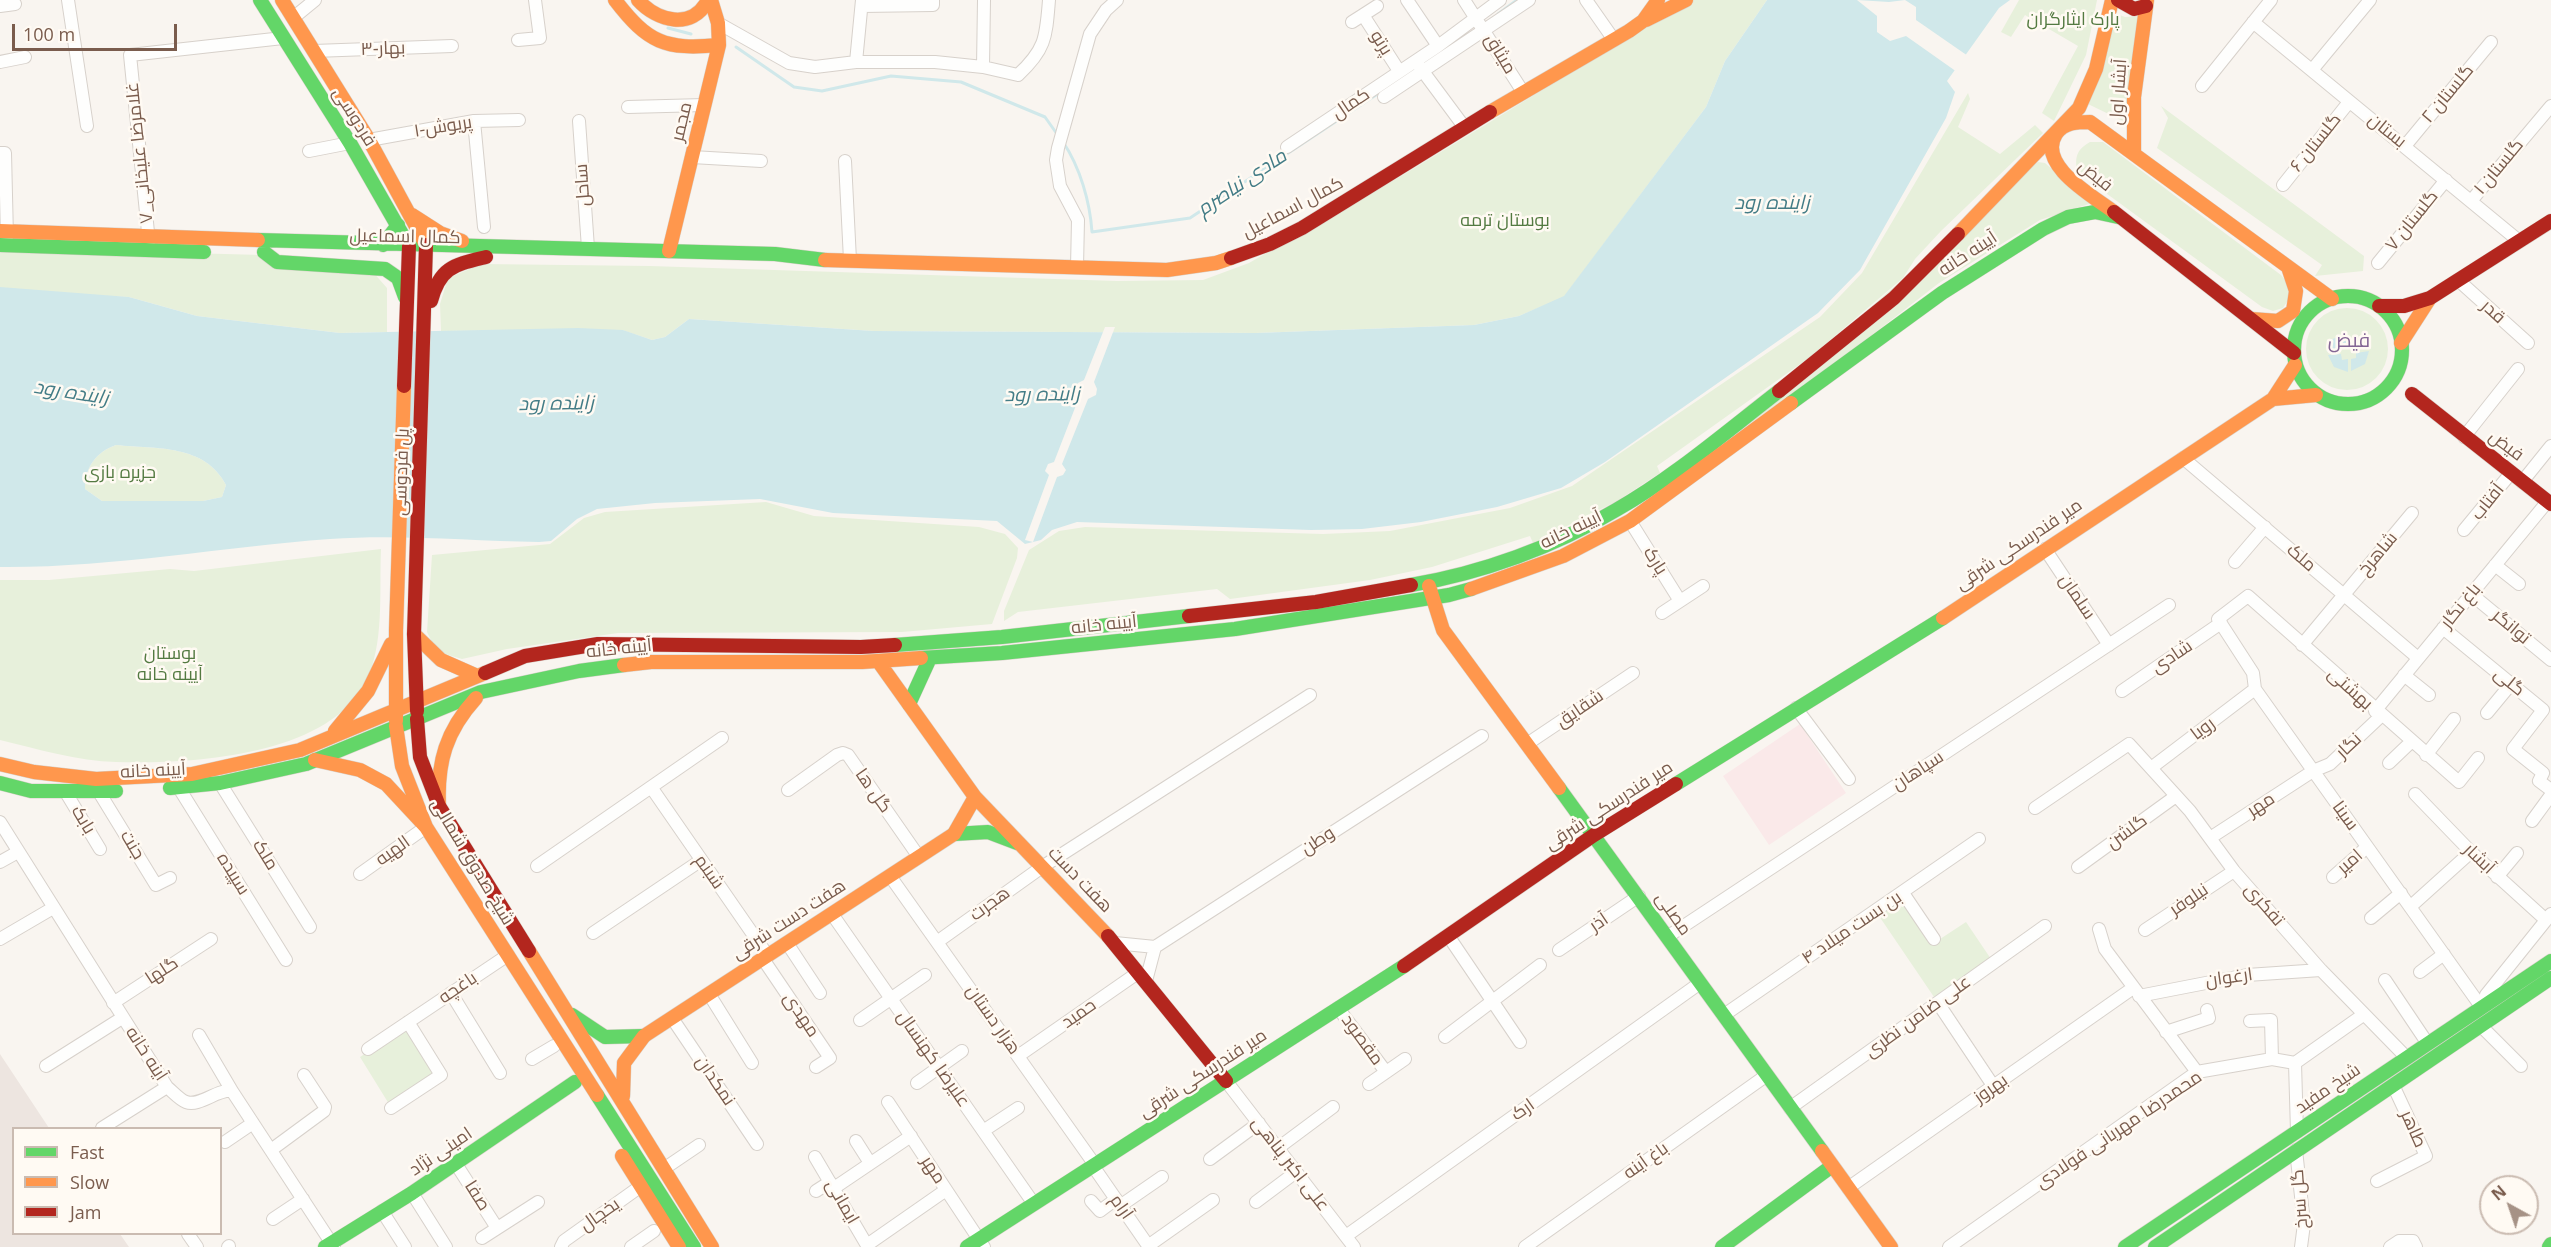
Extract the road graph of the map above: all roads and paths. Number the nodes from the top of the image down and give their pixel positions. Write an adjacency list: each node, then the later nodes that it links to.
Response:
1 (68, 0): 64 (street)
2 (260, 0): 38 (main road, فردوسی)
3 (282, 0): 31 (main road, فردوسی)
4 (315, 0): 31 (street)
5 (535, 0): 39 (street)
6 (615, 0): 42 (main road)
7 (638, 0): 8 (main road)
8 (709, 0): 35 (main road, مجمر)
9 (933, 0): 24 (street)
10 (984, 0): 50 (street)
11 (1048, 0): 50 (street)
12 (1117, 0): 102 (street)
13 (1407, 0): 44 (street)
14 (1464, 0): 30 (street, میثاق)
15 (1500, 0): 30 (street, کمال)
16 (1529, 0): 36 (street)
17 (1586, 0): 40 (street)
18 (1658, 0): 33 (main road, کمال اسماعیل)
19 (1686, 0): 33 (main road, کمال اسماعیل)
20 (2112, 0): 66 (main road, آبشار اول)
21 (2118, 0): 25 (main road)
22 (2271, 0): 34 (street)
23 (2370, 0): 51 (street)
24 (862, 3): 49 (street)
25 (2146, 3): 73 (main road, آبشار اول)
26 (15, 4): 27 (street)
27 (0, 6)
28 (1377, 6): 29 (street, پرتو)
29 (1363, 15): 32 (street, پرتو); 52 (street, پرتو)
30 (1476, 16): 36 (street, میثاق); 44 (street, کمال)
31 (293, 18): 37 (main road, فردوسی)
32 (1352, 22)
33 (1641, 22): 40 (main road, کمال اسماعیل)
34 (2253, 22): 51 (street, بستان); 54 (street)
35 (718, 23): 42 (main road, مجمر); 49 (street)
36 (1485, 30): 53 (street); 55 (street, میثاق)
37 (301, 32): 38 (main road); 45 (main road, فردوسی)
38 (283, 38): 69 (main road, فردوسی); 87 (street, ۷_غلامرضا علیخانی)
39 (518, 40)
40 (1614, 40): 55 (main road, کمال اسماعیل)
41 (2491, 42): 70 (street, گلستان ۲)
42 (718, 45): 58 (main road, مجمر)
43 (452, 46): 45 (street, ۳-بهار)
44 (1438, 46): 47 (street, کمال)
45 (314, 51): 68 (main road, فردوسی)
46 (25, 57): 48 (street)
47 (1415, 61): 52 (street, کمال); 53 (street)
48 (0, 62)
49 (856, 62): 50 (street)
50 (983, 67)
51 (2312, 70): 57 (street, بستان)
52 (1399, 71): 71 (street, کمال)
53 (1423, 72): 56 (street); 65 (street)
54 (2202, 86)
55 (1523, 92): 65 (main road, کمال اسماعیل)
56 (1384, 98)
57 (2349, 102): 70 (street, بستان); 80 (street, گلستان ۶)
58 (704, 105): 60 (street); 75 (main road, مجمر)
59 (2551, 106): 81 (street, گلستان ۱)
60 (628, 107)
61 (519, 120): 62 (street, ۱-پریوش)
62 (474, 121): 68 (street, ۱-پریوش); 86 (street)
63 (579, 121): 92 (street, ساحل)
64 (87, 126)
65 (1465, 128): 102 (main road, کمال اسماعیل)
66 (2057, 132): 67 (main road); 78 (main road, فیض); 119 (main road, آیینه خانه)
67 (2105, 132): 73 (main road); 78 (main road)
68 (369, 140): 82 (main road, فردوسی)
69 (350, 144): 72 (street); 85 (main road, فردوسی)
70 (2405, 146): 79 (street, بستان)
71 (1287, 147)
72 (309, 151)
73 (2134, 151): 103 (main road)
74 (0, 153): 88 (street)
75 (692, 158): 76 (street); 95 (main road, مجمر)
76 (761, 161)
77 (845, 161): 100 (street)
78 (2071, 180): 83 (main road, فیض)
79 (2446, 180): 81 (street, بستان); 101 (street, گلستان ۷)
80 (2283, 184)
81 (2471, 201): 89 (street, بستان)
82 (412, 215): 91 (main road); 94 (main road, فردوسی)
83 (2118, 217): 110 (main road, فیض); 120 (main road, آیینه خانه)
84 (2551, 221): 89 (main road)
85 (398, 225): 90 (main road); 93 (main road, فردوسی)
86 (484, 227)
87 (148, 237): 88 (main road, کمال اسماعیل); 90 (main road, کمال اسماعیل); 96 (street, ۷_غلامرضا علیخانی)
88 (4, 238): 96 (main road, کمال اسماعیل)
89 (2520, 241): 104 (main road)
90 (383, 245): 93 (main road, کمال اسماعیل)
91 (475, 246): 92 (main road, کمال اسماعیل); 94 (main road, کمال اسماعیل)
92 (588, 248): 95 (main road, کمال اسماعیل)
93 (409, 251): 94 (main road, کمال اسماعیل); 97 (main road, کمال اسماعیل); 108 (main road, پل فردوسی)
94 (426, 251): 98 (main road, کمال اسماعیل); 109 (main road, پل فردوسی)
95 (669, 251): 99 (main road, کمال اسماعیل)
96 (149, 252): 97 (main road, کمال اسماعیل)
97 (264, 252): 108 (main road)
98 (486, 257): 99 (main road, کمال اسماعیل); 109 (main road)
99 (808, 259): 100 (main road, کمال اسماعیل)
100 (850, 260): 102 (main road, کمال اسماعیل)
101 (2378, 263)
102 (1077, 267)
103 (2288, 267): 106 (main road); 110 (main road)
104 (2458, 280): 105 (main road); 111 (street, قدر)
105 (2430, 298): 107 (main road); 112 (main road)
106 (2332, 299): 107 (main road); 113 (main road)
107 (2379, 306): 112 (main road)
108 (408, 309): 145 (main road, پل فردوسی)
109 (424, 314): 146 (main road, پل فردوسی)
110 (2248, 318): 113 (main road, فیض)
111 (2528, 343)
112 (2402, 349): 115 (main road); 117 (main road)
113 (2294, 359): 116 (main road); 118 (main road)
114 (2518, 369): 121 (street)
115 (2412, 394): 117 (main road); 121 (main road, فیض)
116 (2316, 395): 117 (main road); 118 (main road)
117 (2374, 398)
118 (2273, 399): 123 (main road, میر فندرسکی شرقی)
119 (1743, 419): 120 (main road); 134 (main road, آیینه خانه)
120 (1754, 432): 128 (main road, آیینه خانه)
121 (2464, 437): 124 (main road, فیض)
122 (2551, 446): 125 (street)
123 (2183, 458): 129 (street, ملک); 131 (main road, میر فندرسکی شرقی)
124 (2511, 473): 125 (main road, فیض); 130 (street, آفتاب)
125 (2522, 482): 126 (main road, فیض)
126 (2549, 503): 133 (street, باغ نگار)
127 (2412, 513): 138 (street, شاهرخ)
128 (1630, 521): 139 (main road, آیینه خانه); 140 (street, پارک)
129 (2265, 527): 132 (street); 138 (street, ملک)
130 (2464, 530)
131 (2045, 549): 147 (street, سلمان); 166 (main road, میر فندرسکی شرقی)
132 (2235, 562)
133 (2495, 565): 135 (street); 137 (street, باغ نگار)
134 (1429, 582): 139 (main road, مصلی); 149 (main road, آیینه خانه)
135 (2519, 584)
136 (1703, 586): 140 (street)
137 (2471, 594): 144 (street, باغ نگار); 152 (street, توانگر)
138 (2344, 595): 148 (street, شاهرخ); 151 (street, ملک)
139 (1431, 599): 150 (main road, آیینه خانه); 177 (main road, مصلی)
140 (1680, 601): 142 (street)
141 (2169, 605): 147 (street, سپاهان)
142 (1662, 613)
143 (2220, 621): 148 (street, بهشتی); 159 (street, سینا); 160 (street, شادی)
144 (2443, 628): 151 (street, باغ نگار); 158 (street, گلی)
145 (396, 630): 167 (main road, پل فردوسی); 175 (main road)
146 (414, 634): 156 (main road); 164 (main road, پل فردوسی)
147 (2109, 645): 238 (street, سپاهان)
148 (2302, 645): 168 (street, بهشتی)
149 (585, 646): 154 (main road); 156 (main road, آیینه خانه)
150 (930, 658): 153 (main road, آیینه خانه); 165 (main road)
151 (2418, 658): 157 (street, باغ نگار)
152 (2551, 660)
153 (878, 661): 154 (main road, آیینه خانه); 165 (main road, هفت دست)
154 (590, 670): 161 (main road, آیینه خانه)
155 (1633, 673): 177 (street, شقایق)
156 (475, 675): 164 (main road, آیینه خانه)
157 (2404, 675): 163 (street); 168 (street, باغ نگار)
158 (2511, 684): 169 (street); 193 (street, گلی)
159 (2256, 690): 183 (street, رویا); 184 (street, سینا)
160 (2122, 691)
161 (482, 692): 170 (main road, آیینه خانه); 197 (main road)
162 (1310, 695): 216 (street)
163 (2428, 695)
164 (417, 701): 167 (main road, آیینه خانه); 170 (main road, شیخ صدوق شمالی)
165 (909, 704): 196 (main road, هفت دست)
166 (1796, 708): 185 (street); 203 (main road, میر فندرسکی شرقی)
167 (396, 709): 172 (main road, شیخ صدوق شمالی); 175 (main road, آیینه خانه)
168 (2378, 713): 176 (street, بهشتی); 184 (street, نگار)
169 (2487, 713)
170 (417, 719): 172 (main road, آیینه خانه); 197 (main road, شیخ صدوق شمالی)
171 (2454, 719): 178 (street)
172 (396, 726): 180 (main road, آیینه خانه); 201 (main road, شیخ صدوق شمالی)
173 (1482, 736): 245 (street, وطن)
174 (722, 738): 188 (street)
175 (326, 740): 182 (main road, آیینه خانه)
176 (2411, 742): 178 (street, بهشتی); 181 (street)
177 (1527, 744): 203 (main road, مصلی)
178 (2426, 755): 179 (street, بهشتی)
179 (2478, 758)
180 (315, 760): 187 (main road, آیینه خانه); 201 (main road)
181 (2389, 763)
182 (0, 764)
183 (2151, 768): 195 (street, تفکری); 198 (street, تفکری)
184 (2313, 771): 204 (street, مهر); 207 (street, سینا)
185 (1849, 779)
186 (0, 783): 191 (main road, آیینه خانه)
187 (220, 783): 189 (main road, آیینه خانه); 233 (street, ملک)
188 (651, 787): 213 (street, شبنم); 215 (street)
189 (179, 788): 192 (main road, آیینه خانه); 250 (street, سپیده)
190 (788, 790): 212 (street, گل ها)
191 (65, 791): 192 (main road, آیینه خانه); 208 (street, بابک)
192 (99, 792): 223 (street, جنت)
193 (2551, 793): 199 (street, گلی)
194 (2415, 794): 210 (street, آبشار)
195 (2176, 796): 204 (street, تفکری); 217 (street, گلشن)
196 (975, 797): 202 (main road); 206 (main road, هفت دست)
197 (439, 806): 271 (main road, شیخ صدوق شمالی)
198 (2035, 808)
199 (2532, 821)
200 (0, 822): 209 (street, آینه خانه)
201 (426, 827): 219 (street, الهیه); 248 (main road, شیخ صدوق شمالی)
202 (954, 834): 206 (main road); 212 (main road, هفت دست شرقی)
203 (1594, 834): 226 (main road, مصلی); 237 (main road, میر فندرسکی شرقی)
204 (2210, 838): 218 (street, تفکری)
205 (1979, 839): 224 (street, بن بست میلاد ۴)
206 (1021, 845): 216 (main road, هفت دست)
207 (2367, 847): 221 (street, امیر); 225 (street, سینا)
208 (100, 849)
209 (18, 852): 214 (street); 228 (street, آینه خانه)
210 (2471, 852): 222 (street, آبشار); 227 (street)
211 (2517, 852): 222 (street)
212 (919, 857): 220 (main road, هفت دست شرقی)
213 (700, 861): 236 (street); 249 (street, شبنم)
214 (0, 862)
215 (537, 866)
216 (1042, 867): 242 (street, هجرت); 244 (main road, هفت دست)
217 (2078, 867)
218 (2234, 871): 235 (street, نیلوفر); 253 (street, تفکری)
219 (360, 874)
220 (890, 876): 229 (main road, هفت دست شرقی); 242 (street, هزار دستان)
221 (2333, 877)
222 (2498, 877): 230 (street, آبشار)
223 (170, 878)
224 (1903, 893): 241 (street); 272 (street, بن بست میلاد ۴)
225 (2400, 893): 227 (street, سینا); 231 (street)
226 (1639, 896): 238 (main road, مصلی); 246 (street, آذر)
227 (2410, 907): 247 (street, سینا)
228 (53, 908): 239 (street); 266 (street, آینه خانه)
229 (832, 914): 243 (main road, هفت دست شرقی); 264 (street, علیرضا کهنسال)
230 (2548, 917): 269 (street)
231 (2371, 918)
232 (2045, 926): 267 (street, علی ضامن نظری)
233 (310, 927)
234 (2099, 929): 260 (street)
235 (2145, 930)
236 (593, 933)
237 (1449, 937): 265 (street); 268 (main road, میر فندرسکی شرقی)
238 (1667, 937): 259 (main road, مصلی)
239 (0, 939)
240 (211, 939): 266 (street, گلها)
241 (1934, 939)
242 (938, 942): 290 (street, هزار دستان)
243 (787, 943): 249 (main road, هفت دست شرقی); 262 (street)
244 (1115, 943): 245 (street); 256 (main road, هفت دست)
245 (1155, 947): 256 (street)
246 (1559, 950)
247 (2444, 954): 254 (street); 269 (street, سینا)
248 (508, 955): 261 (street, باغچه); 279 (main road, شیخ صدوق شمالی)
249 (765, 957): 263 (main road, هفت دست شرقی); 299 (street, مهدی)
250 (286, 960)
251 (2551, 961): 269 (main road, شیخ مفید)
252 (1540, 965): 265 (street)
253 (2321, 970): 260 (street, ارغوان); 273 (street, تفکری)
254 (2420, 972)
255 (925, 975): 264 (street)
256 (1142, 976): 290 (street, حمید); 307 (main road, هفت دست)
257 (2551, 978): 280 (main road, شیخ مفید)
258 (2385, 980): 286 (street)
259 (1700, 983): 272 (main road, مصلی); 360 (street, ارک)
260 (2136, 992): 281 (street); 312 (street, بهروز)
261 (451, 993): 278 (street, باغچه); 303 (street)
262 (820, 993)
263 (709, 994): 275 (main road, هفت دست شرقی); 295 (street)
264 (891, 999): 276 (street); 300 (street, علیرضا کهنسال)
265 (1493, 1001): 284 (street); 285 (street)
266 (112, 1003): 274 (street, آینه خانه)
267 (1938, 1003): 312 (street); 319 (street, علی ضامن نظری)
268 (1338, 1008): 301 (street, مقصود); 307 (main road, میر فندرسکی شرقی)
269 (2482, 1008): 286 (main road, شیخ مفید)
270 (2207, 1010): 281 (street)
271 (567, 1011): 283 (main road); 314 (main road, شیخ صدوق شمالی); 373 (main road, شیخ صدوق شمالی)
272 (1724, 1015): 305 (main road, مصلی)
273 (2363, 1015): 291 (street, تفکری); 296 (street)
274 (122, 1018): 297 (street); 311 (street, آینه خانه)
275 (672, 1018): 283 (main road, هفت دست شرقی); 328 (street, نمکدان)
276 (860, 1020)
277 (2250, 1021): 294 (street)
278 (408, 1022): 288 (street, باغچه); 317 (street)
279 (550, 1022): 287 (main road, شیخ صدوق شمالی); 306 (main road, شیخ صدوق شمالی)
280 (2481, 1026): 298 (street); 310 (main road, شیخ مفید)
281 (2166, 1032): 302 (street)
282 (200, 1035): 313 (street)
283 (644, 1036): 314 (main road)
284 (1445, 1037)
285 (1520, 1042)
286 (2428, 1044): 291 (main road, شیخ مفید)
287 (554, 1046): 292 (street); 306 (main road, شیخ صدوق شمالی)
288 (368, 1049)
289 (962, 1051): 300 (street)
290 (1018, 1056): 337 (street, هزار دستان)
291 (2407, 1058): 324 (main road, شیخ مفید)
292 (532, 1059)
293 (1405, 1059): 301 (street, مقصود)
294 (2272, 1059): 296 (street, محمدرضا مهربانی فولادی); 302 (street, محمدرضا مهربانی فولادی)
295 (752, 1063)
296 (2295, 1063): 324 (street)
297 (46, 1066)
298 (2521, 1066)
299 (816, 1067)
300 (939, 1067): 308 (street); 323 (street, علیرضا کهنسال)
301 (1386, 1072): 309 (street, مقصود)
302 (2197, 1072): 380 (street, محمدرضا مهربانی فولادی)
303 (500, 1073)
304 (304, 1075): 331 (street)
305 (1767, 1075): 319 (main road, مصلی); 377 (street, باغ آینه)
306 (580, 1079): 336 (main road, امینی نژاد); 344 (main road, شیخ صدوق شمالی); 372 (main road, شیخ صدوق شمالی)
307 (1226, 1081): 321 (street, علی اکبر پناهی); 337 (main road, میر فندرسکی شرقی)
308 (917, 1083)
309 (1369, 1084)
310 (2393, 1085): 332 (main road, شیخ مفید); 342 (street, طاهر)
311 (167, 1087): 313 (street, آینه خانه); 322 (street)
312 (1994, 1087): 345 (street, بهروز)
313 (232, 1091): 320 (street)
314 (623, 1096): 338 (main road, شیخ صدوق شمالی)
315 (888, 1102): 325 (street, مهر)
316 (1333, 1107): 330 (street)
317 (391, 1108)
318 (1018, 1108): 323 (street)
319 (1790, 1108): 339 (main road, مصلی)
320 (253, 1123): 327 (street); 331 (street)
321 (1258, 1123): 330 (street, علی اکبر پناهی); 334 (street)
322 (104, 1127)
323 (983, 1131): 355 (street, علیرضا کهنسال)
324 (2297, 1131): 366 (main road, شیخ مفید)
325 (911, 1136): 335 (street); 346 (street, مهر)
326 (856, 1141): 335 (street)
327 (225, 1142)
328 (757, 1144)
329 (699, 1145): 338 (street)
330 (1278, 1148): 340 (street, علی اکبر پناهی)
331 (271, 1150): 349 (street)
332 (2296, 1150): 381 (main road, شیخ مفید); 382 (street, گل سرخ)
333 (815, 1157): 343 (street, ایمانی)
334 (1210, 1159)
335 (870, 1163): 343 (street)
336 (456, 1164): 348 (main road, امینی نژاد); 358 (street, صفا)
337 (1094, 1165): 353 (street, آرام); 355 (main road, میر فندرسکی شرقی)
338 (668, 1166): 374 (main road, شیخ صدوق شمالی)
339 (1832, 1166): 345 (main road, مصلی); 378 (main road)
340 (1296, 1172): 354 (street); 360 (street, علی اکبر پناهی)
341 (1162, 1177): 353 (street)
342 (2377, 1181)
343 (832, 1185): 347 (street); 365 (street, ایمانی)
344 (641, 1186): 369 (street, یخچال); 371 (main road, شیخ صدوق شمالی)
345 (1848, 1188): 379 (main road, مصلی)
346 (946, 1190): 362 (street, مهر); 365 (street)
347 (816, 1191)
348 (412, 1193): 356 (main road, امینی نژاد); 368 (street)
349 (303, 1199): 357 (street); 364 (street)
350 (1214, 1200): 363 (street)
351 (1091, 1201): 353 (street)
352 (538, 1202): 358 (street, صفا)
353 (1118, 1202): 363 (street, آرام)
354 (1256, 1202)
355 (1034, 1204): 362 (main road, میر فندرسکی شرقی)
356 (382, 1211): 364 (main road, امینی نژاد); 367 (street)
357 (273, 1219)
358 (497, 1228): 361 (street, صفا)
359 (654, 1231): 370 (street)
360 (1346, 1236): 376 (street, علی اکبر پناهی)
361 (482, 1238)
362 (981, 1243): 375 (main road, میر فندرسکی شرقی)
363 (1144, 1245)
364 (330, 1246)
365 (868, 1246)
366 (2127, 1246)
367 (405, 1247)
368 (446, 1247)
369 (561, 1247)
370 (632, 1247)
371 (679, 1247)
372 (694, 1247)
373 (712, 1247)
374 (720, 1247)
375 (967, 1247)
376 (1354, 1247)
377 (1525, 1247)
378 (1722, 1247)
379 (1890, 1247)
380 (1949, 1247)
381 (2155, 1247)
382 (2301, 1247)
383 (2390, 1247): 384 (street)
384 (2416, 1247)

